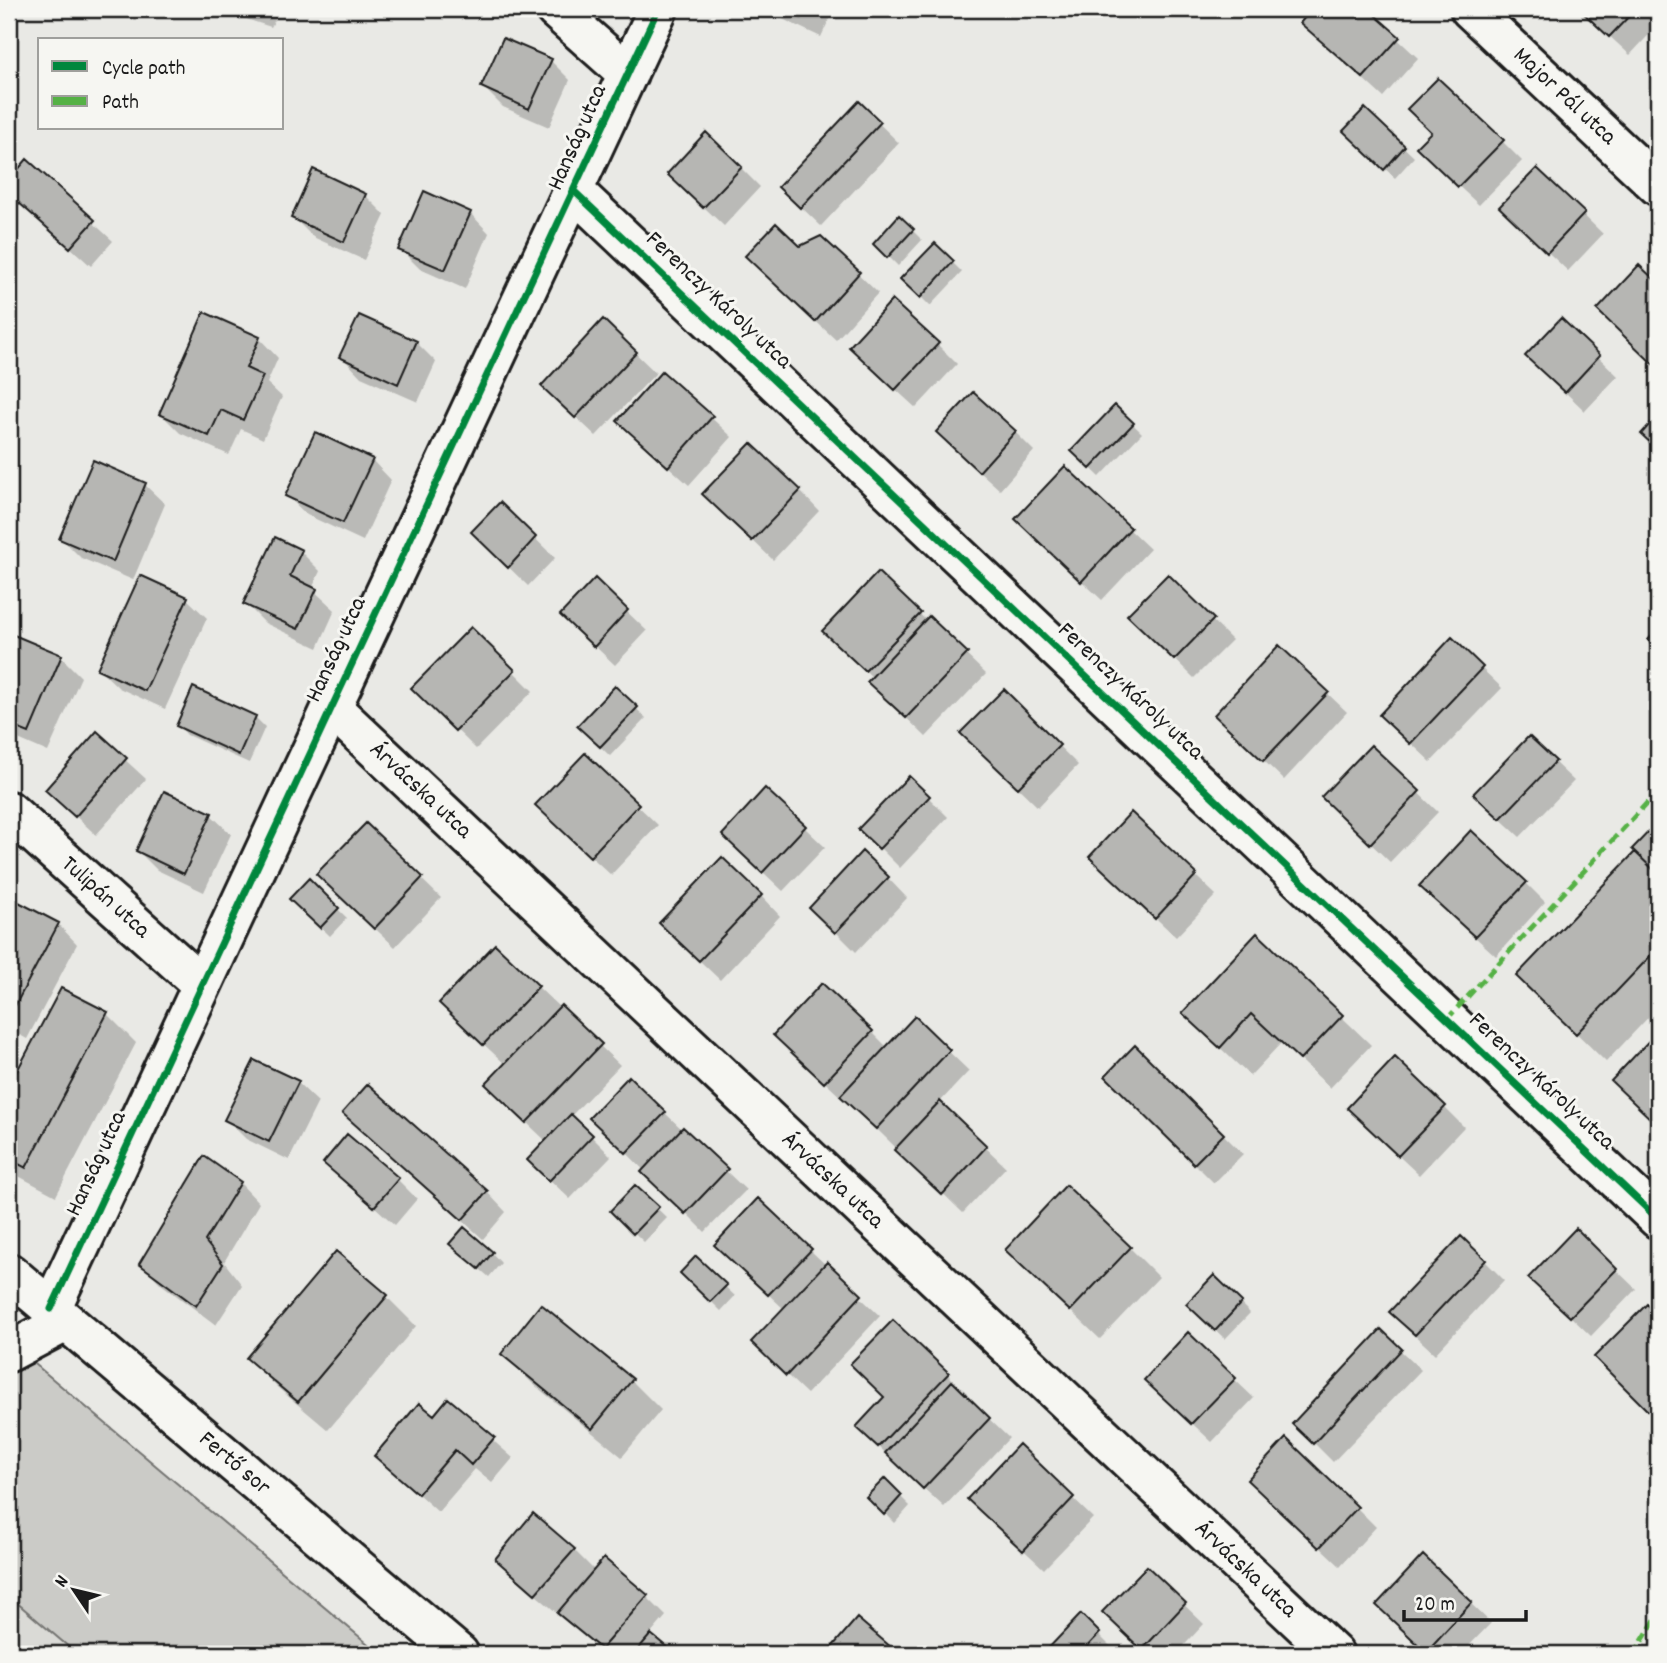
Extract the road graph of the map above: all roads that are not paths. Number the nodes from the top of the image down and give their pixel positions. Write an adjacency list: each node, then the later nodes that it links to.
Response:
1 (555, 9): 4 (street)
2 (658, 9): 4 (street, Hanság utca)
3 (1470, 9): 5 (street, Major Pál utca)
4 (628, 74): 6 (street, Hanság utca)
5 (1658, 186)
6 (575, 192): 7 (street, Hanság utca); 10 (street, Ferenczy Károly utca)
7 (331, 707): 9 (street, Hanság utca); 15 (street, Árvácska utca)
8 (9, 811): 9 (street, Tulipán utca)
9 (201, 984): 12 (street, Hanság utca)
10 (1658, 1219)
11 (9, 1273): 12 (street, Fertő sor)
12 (58, 1315): 13 (street); 14 (street, Fertő sor)
13 (9, 1352)
14 (459, 1654)
15 (1334, 1654)

